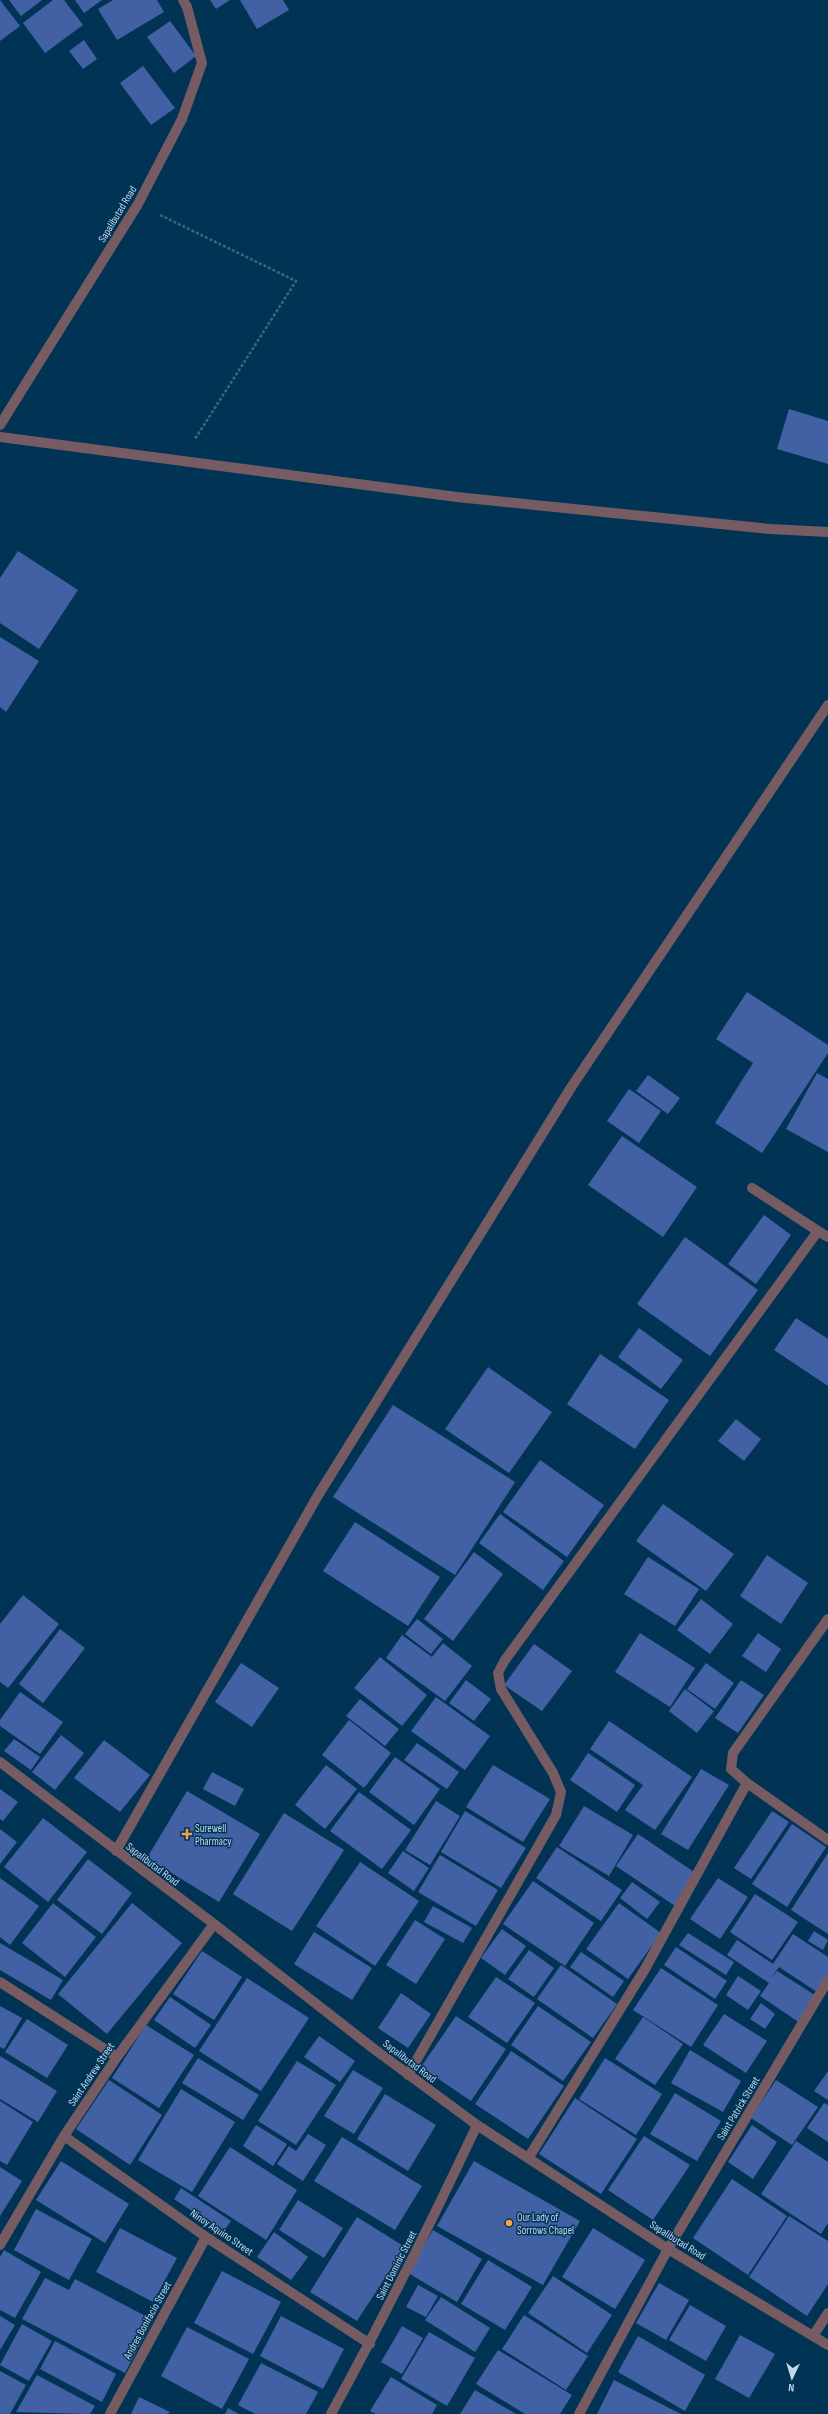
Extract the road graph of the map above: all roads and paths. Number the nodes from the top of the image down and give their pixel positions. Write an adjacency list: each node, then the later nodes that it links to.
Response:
1 (183, 0): 2 (street, Sapalibutad Road)
2 (138, 204): 3 (street, Sapalibutad Road); 5 (path)
3 (0, 425)
4 (0, 437): 5 (street)
5 (180, 461): 6 (street)
6 (828, 532)
7 (828, 705): 15 (street)
8 (752, 1188): 9 (street)
9 (818, 1231): 10 (street); 20 (street)
10 (828, 1237)
11 (828, 1619): 13 (street)
12 (0, 1762): 15 (street, Sapalibutad Road)
13 (747, 1783): 14 (street); 23 (street)
14 (828, 1840)
15 (116, 1851): 16 (street, Sapalibutad Road)
16 (214, 1924): 19 (street, Saint Andrew Street); 20 (street, Sapalibutad Road)
17 (828, 1980): 26 (street, Saint Patrick Street)
18 (0, 1982): 19 (street)
19 (117, 2057): 22 (street, Saint Andrew Street)
20 (408, 2075): 21 (street, Sapalibutad Road)
21 (477, 2125): 23 (street, Sapalibutad Road); 29 (street, Saint Dominic Street)
22 (64, 2136): 24 (street, Ninoy Aquino Street); 25 (street, Saint Andrew Street)
23 (529, 2156): 26 (street, Sapalibutad Road)
24 (206, 2237): 29 (street, Ninoy Aquino Street); 31 (street, Andres Bonifacio Street)
25 (0, 2245)
26 (668, 2249): 28 (street, Sapalibutad Road); 33 (street, Saint Patrick Street)
27 (828, 2313): 28 (street)
28 (813, 2336): 30 (street, Sapalibutad Road)
29 (370, 2344): 32 (street, Saint Dominic Street)
30 (828, 2345)
31 (110, 2414)
32 (331, 2414)
33 (580, 2414)

